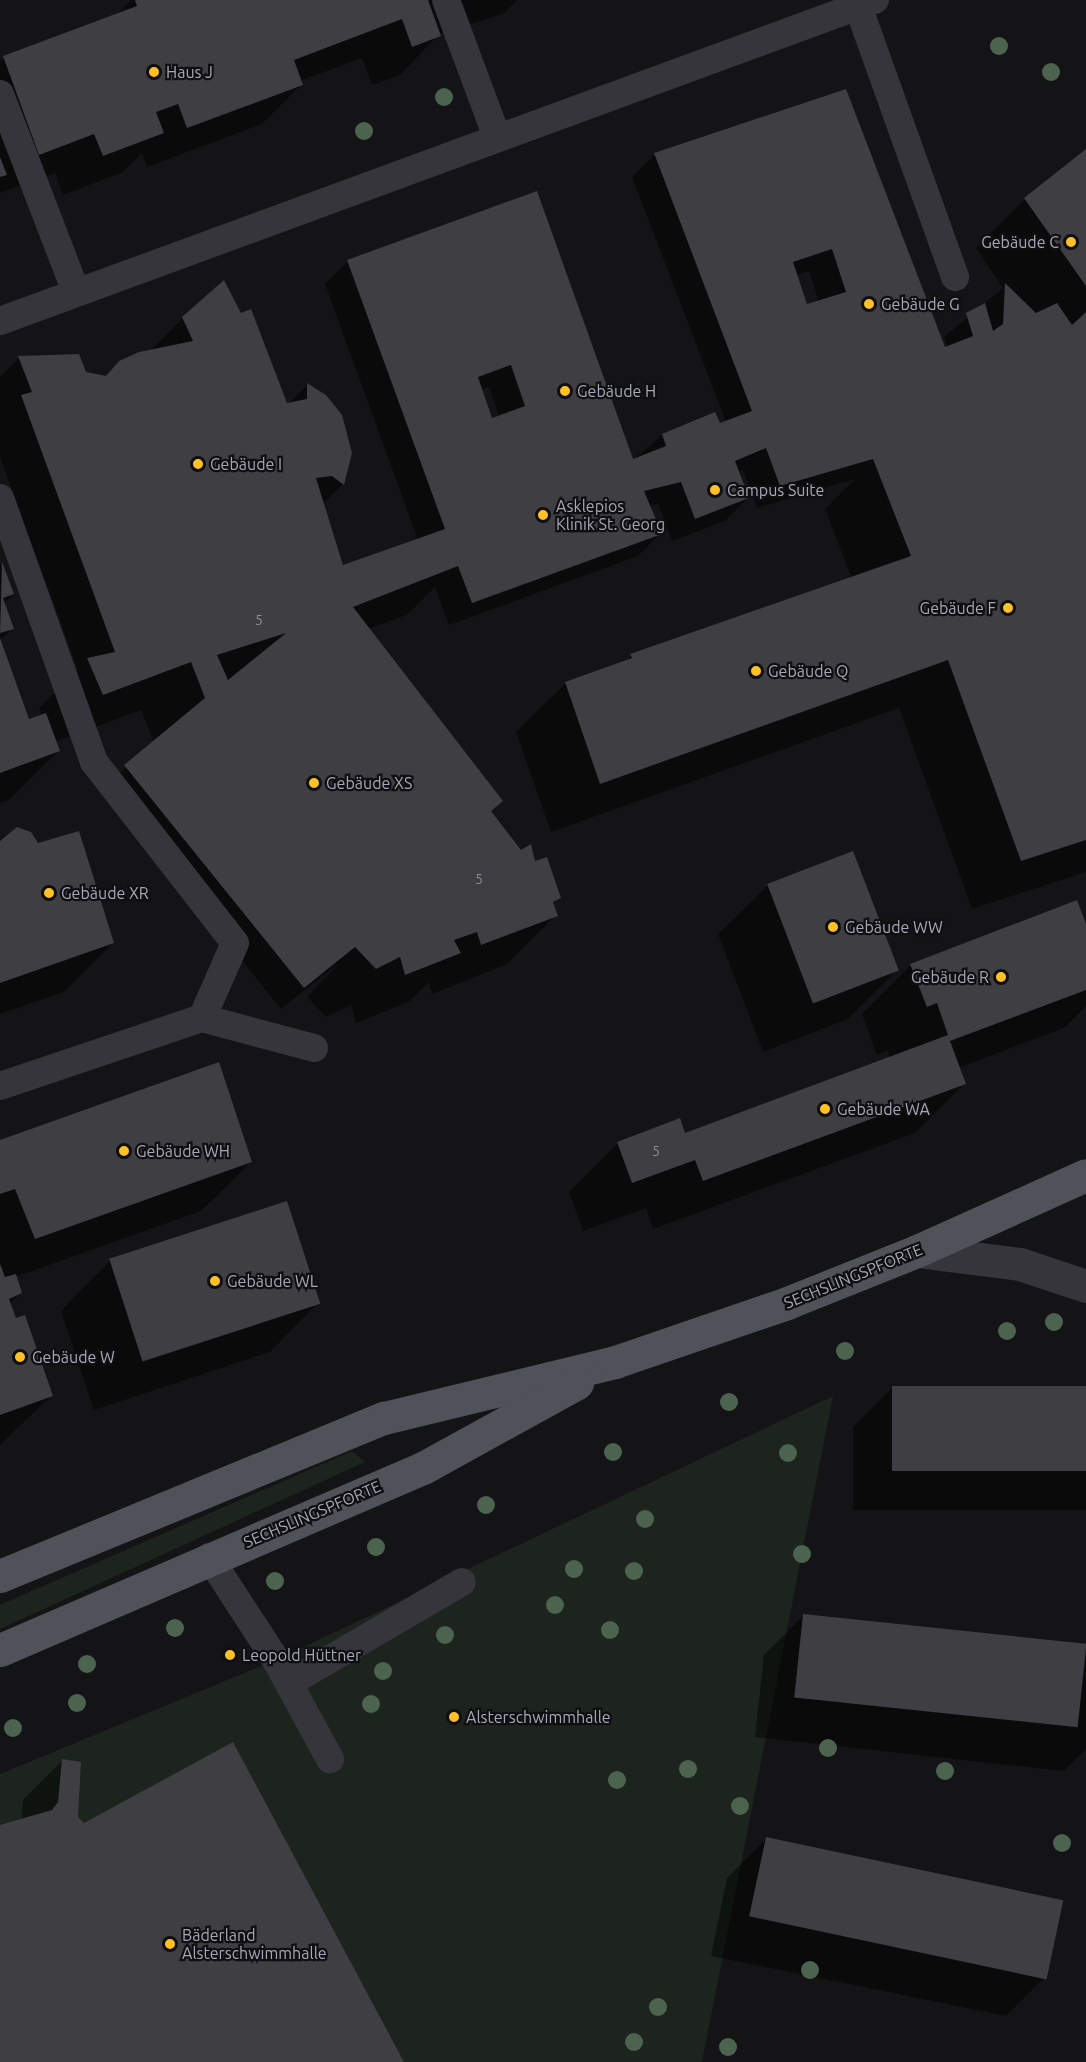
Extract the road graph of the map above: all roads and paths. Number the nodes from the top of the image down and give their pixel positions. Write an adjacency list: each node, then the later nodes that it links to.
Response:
1 (446, 0): 4 (lane)
2 (867, 3): 4 (lane); 5 (lane)
3 (0, 94): 6 (lane)
4 (497, 137): 6 (lane)
5 (955, 277)
6 (76, 292): 7 (lane)
7 (0, 321)
8 (0, 498): 9 (lane)
9 (202, 1018): 10 (lane); 11 (lane)
10 (314, 1048)
11 (0, 1086)
12 (1086, 1175): 13 (main road, SECHSLINGSPFORTE)
13 (917, 1251): 14 (street); 15 (main road, SECHSLINGSPFORTE)
14 (1086, 1286)
15 (615, 1362): 16 (main road, SECHSLINGSPFORTE); 17 (main road, SECHSLINGSPFORTE)
16 (209, 1557): 19 (main road, SECHSLINGSPFORTE); 20 (lane)
17 (0, 1576)
18 (462, 1582): 20 (lane)
19 (0, 1650)
20 (289, 1683): 21 (lane)
21 (330, 1759)

